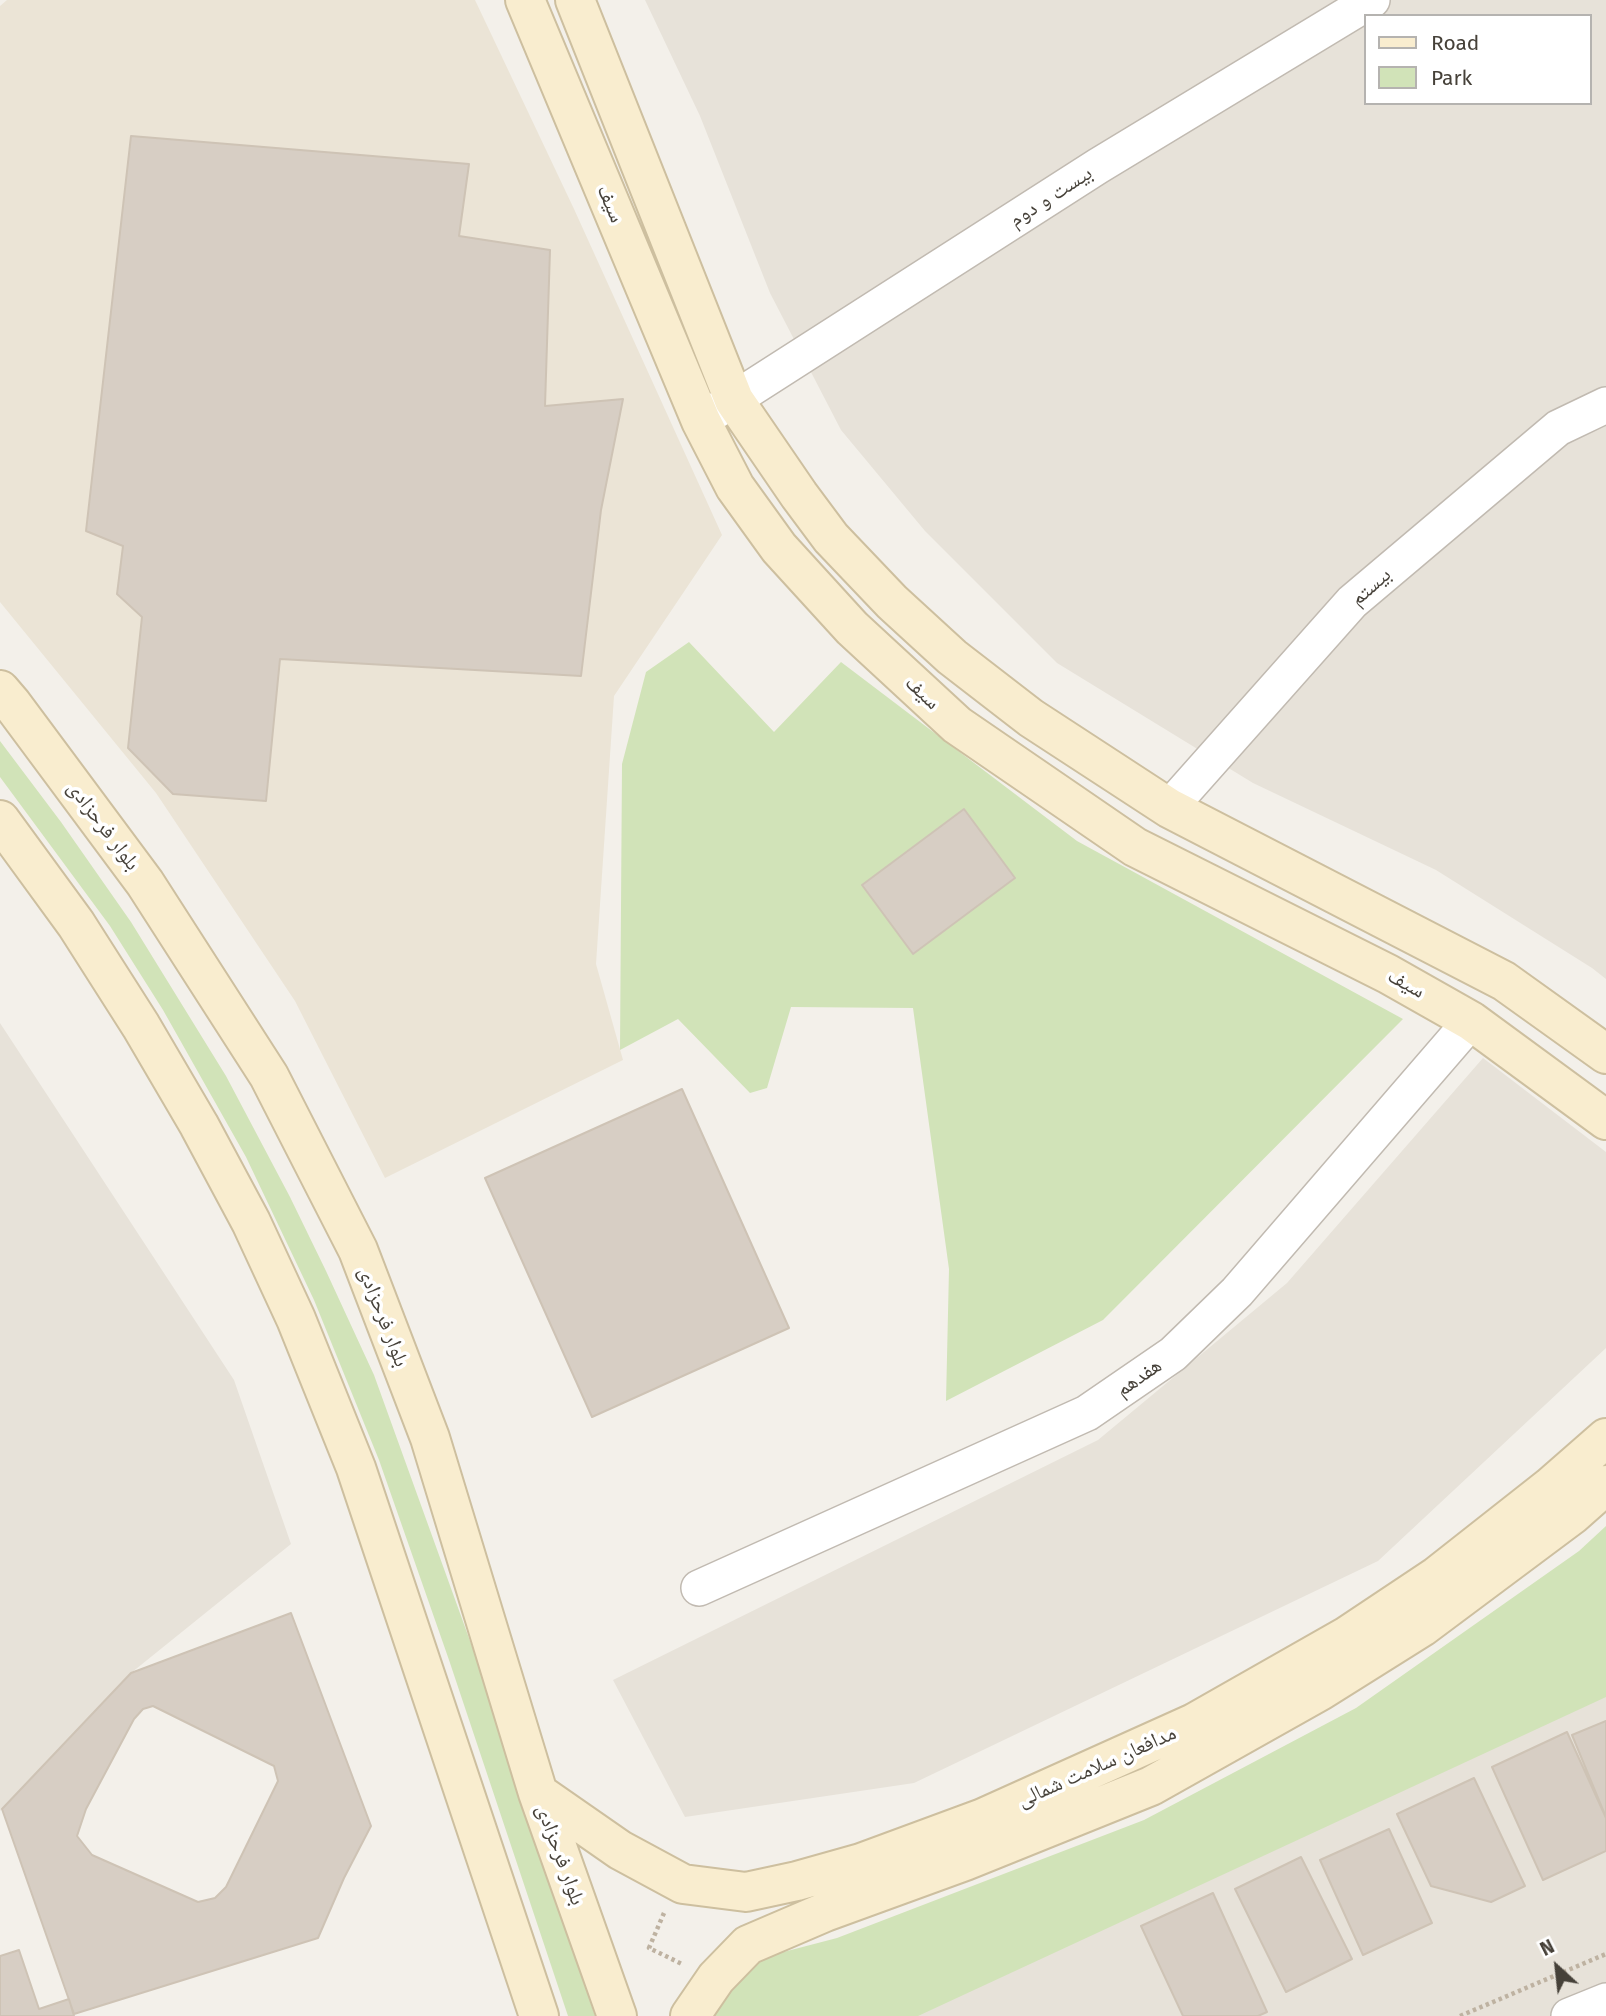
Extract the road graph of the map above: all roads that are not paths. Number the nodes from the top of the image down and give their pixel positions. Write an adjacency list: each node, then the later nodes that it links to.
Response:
1 (525, 0): 6 (street, سیف)
2 (575, 0): 4 (street, سیف)
3 (1372, 0): 4 (street, بیست و دوم)
4 (734, 400): 6 (street, بیست و دوم); 8 (street, سیف)
5 (1606, 404): 8 (street, بیستم)
6 (701, 421): 10 (street, سیف)
7 (0, 691): 18 (street, بلوار فرحزادی)
8 (1169, 808): 10 (street); 11 (street, سیف)
9 (0, 820): 20 (street)
10 (1135, 846): 12 (street, سیف)
11 (1504, 981): 12 (street); 13 (street, سیف)
12 (1471, 1021): 14 (street, سیف); 17 (street, هفدهم)
13 (1606, 1054)
14 (1606, 1120)
15 (1606, 1438): 18 (street, مدافعان سلامت شمالی)
16 (1606, 1485): 22 (street, مدافعان سلامت شمالی)
17 (699, 1588)
18 (538, 1793): 21 (street, بلوار فرحزادی)
19 (1606, 2000): 23 (street)
20 (536, 2015)
21 (617, 2016)
22 (690, 2016)
23 (1569, 2016)

